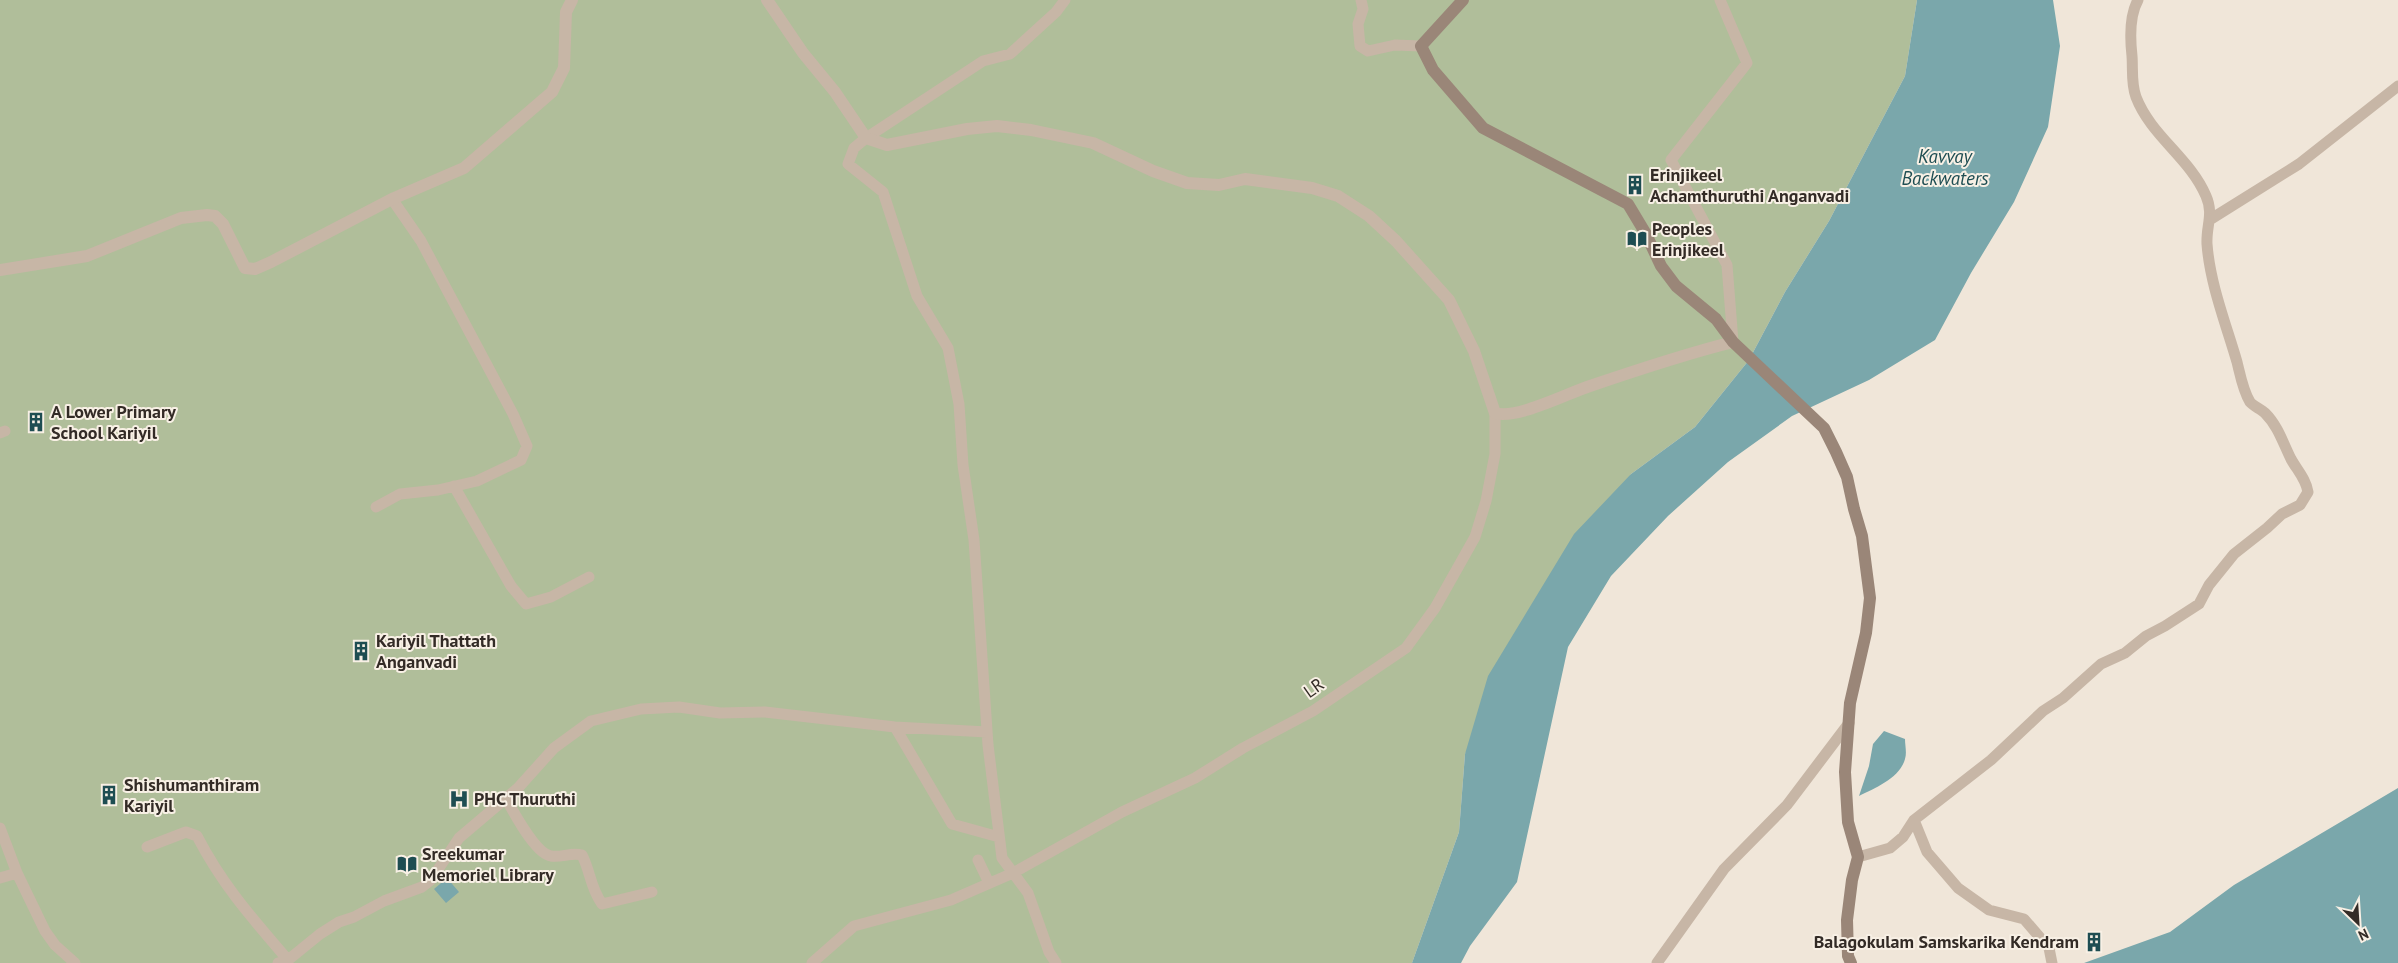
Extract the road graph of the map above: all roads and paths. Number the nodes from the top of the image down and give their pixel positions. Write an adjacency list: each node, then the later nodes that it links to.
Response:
1 (572, 0): 11 (street)
2 (767, 0): 10 (street)
3 (1065, 0): 10 (street)
4 (1361, 0): 8 (street)
5 (1463, 0): 8 (main road)
6 (1720, 0): 14 (street)
7 (2138, 0): 12 (street)
8 (1421, 46): 14 (main road)
9 (2398, 86): 12 (street)
10 (866, 138): 15 (street); 21 (street)
11 (392, 199): 13 (street); 16 (street)
12 (2211, 219): 23 (street)
13 (0, 270)
14 (1733, 342): 15 (street); 19 (main road)
15 (1495, 413): 30 (street, LR)
16 (454, 486): 17 (street); 18 (street)
17 (376, 507)
18 (589, 577)
19 (1849, 723): 27 (main road); 38 (street)
20 (895, 727): 21 (street); 22 (street); 25 (street)
21 (987, 732): 25 (street)
22 (506, 799): 33 (street); 34 (street)
23 (1914, 820): 27 (street); 40 (street)
24 (0, 828): 29 (street)
25 (999, 838): 30 (street)
26 (147, 847): 34 (street)
27 (1858, 857): 39 (main road)
28 (978, 860): 32 (street)
29 (17, 873): 31 (street); 35 (street)
30 (1013, 873): 32 (street, LR); 37 (street)
31 (0, 878)
32 (989, 884): 36 (street, LR)
33 (652, 892)
34 (283, 961)
35 (74, 963)
36 (812, 963)
37 (1056, 963)
38 (1658, 963)
39 (1851, 963)
40 (2052, 963)

